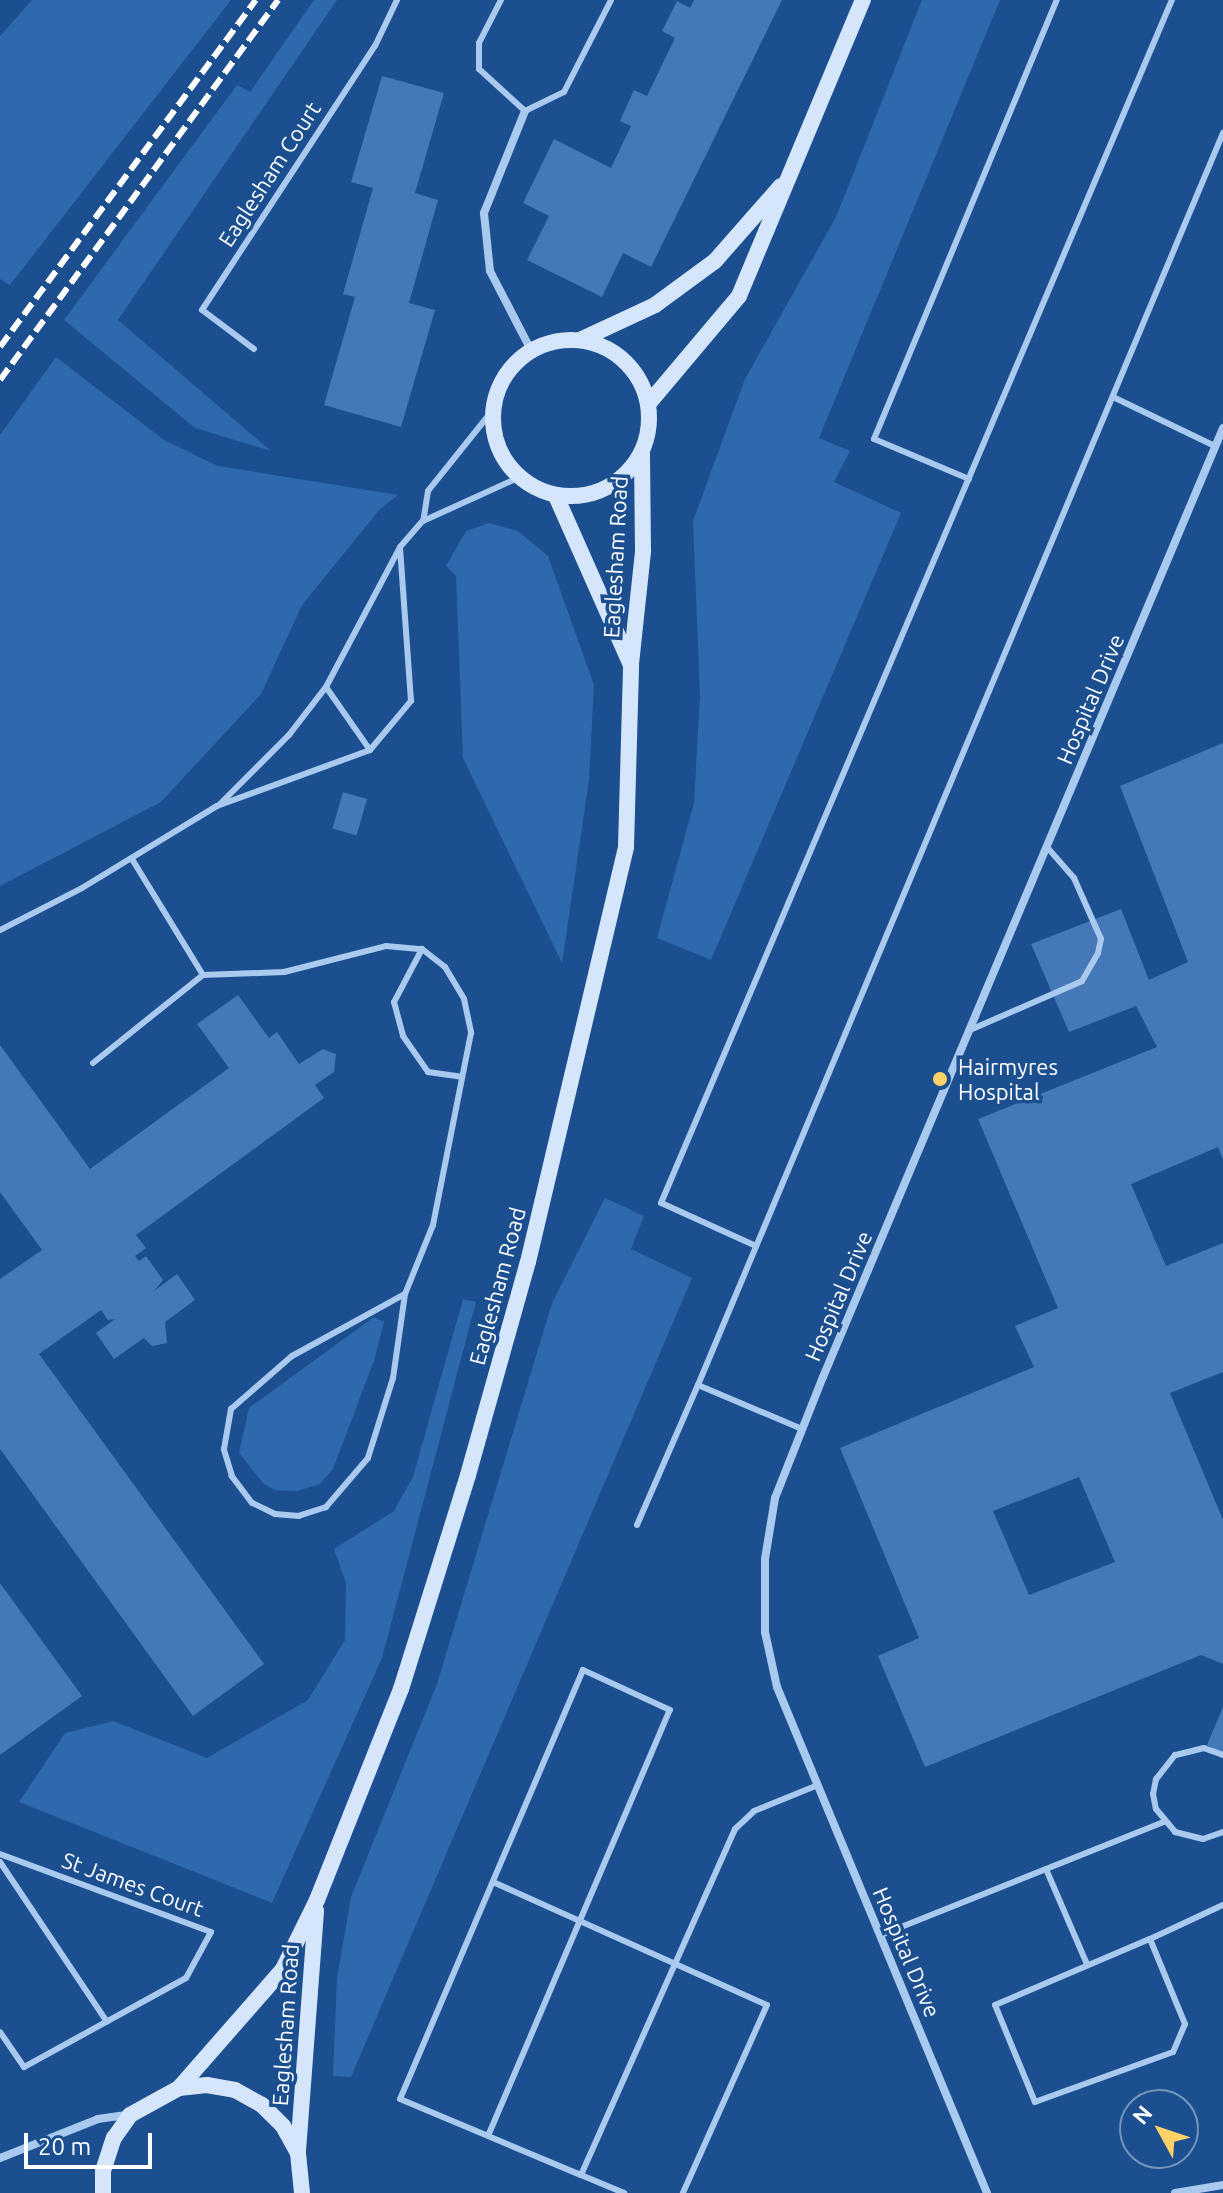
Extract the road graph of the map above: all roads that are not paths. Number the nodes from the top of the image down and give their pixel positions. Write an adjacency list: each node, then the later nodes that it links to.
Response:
1 (397, 0): 11 (lane, Eaglesham Court)
2 (501, 0): 7 (lane)
3 (611, 0): 7 (lane)
4 (863, 0): 9 (main road)
5 (1057, 0): 20 (lane)
6 (1172, 0): 20 (lane)
7 (525, 111): 12 (street)
8 (1223, 133): 13 (lane)
9 (793, 173): 10 (main road); 14 (main road)
10 (580, 340): 12 (main road); 14 (main road)
11 (254, 349)
12 (531, 350): 15 (main road)
13 (1113, 397): 17 (lane); 36 (lane)
14 (649, 403): 18 (main road)
15 (492, 411): 19 (main road); 22 (lane)
16 (1223, 428): 17 (street, Hospital Drive)
17 (1215, 446): 28 (street, Hospital Drive)
18 (642, 453): 21 (main road); 24 (main road, Eaglesham Road)
19 (518, 478): 21 (main road); 22 (lane)
20 (969, 479): 36 (lane)
21 (556, 496): 24 (main road, Eaglesham Road)
22 (423, 521): 23 (lane)
23 (400, 547): 25 (lane); 26 (lane)
24 (631, 664): 49 (main road, Eaglesham Road)
25 (326, 687): 26 (lane); 27 (lane)
26 (370, 750): 27 (lane)
27 (217, 806): 29 (lane)
28 (1047, 847): 33 (street, Hospital Drive); 33 (lane)
29 (132, 859): 30 (lane); 32 (lane)
30 (0, 930)
31 (422, 949): 32 (lane); 35 (lane); 35 (lane)
32 (203, 975): 34 (lane)
33 (970, 1030): 39 (street, Hospital Drive)
34 (93, 1063)
35 (462, 1077): 37 (lane)
36 (756, 1246): 38 (lane)
37 (405, 1294): 37 (lane)
38 (698, 1385): 39 (lane); 40 (lane)
39 (802, 1429): 42 (street, Hospital Drive)
40 (637, 1525)
41 (1223, 1755): 43 (lane)
42 (818, 1785): 52 (street, Hospital Drive); 54 (lane)
43 (1164, 1822): 44 (lane); 47 (lane)
44 (1223, 1832)
45 (0, 1854): 56 (lane, St James Court)
46 (0, 1862): 56 (lane)
47 (1046, 1869): 52 (lane); 55 (lane)
48 (493, 1882): 51 (lane); 51 (lane); 60 (lane)
49 (317, 1900): 58 (main road, Eaglesham Road); 61 (main road, Eaglesham Road)
50 (1223, 1905): 53 (lane)
51 (582, 1921): 54 (lane); 60 (lane)
52 (881, 1935): 69 (street, Hospital Drive)
53 (1150, 1939): 55 (lane); 55 (lane)
54 (674, 1964): 63 (lane); 68 (lane)
55 (1087, 1964)
56 (107, 2022): 57 (lane, St James Court)
57 (0, 2032)
58 (179, 2088): 59 (main road); 61 (main road)
59 (130, 2115): 62 (street); 65 (main road)
60 (488, 2136): 63 (lane)
61 (298, 2153): 66 (main road, Eaglesham Road)
62 (0, 2158)
63 (581, 2175): 67 (lane)
64 (1223, 2185): 70 (street)
65 (103, 2193)
66 (302, 2193)
67 (624, 2193)
68 (683, 2193)
69 (987, 2193)
70 (1175, 2193)

